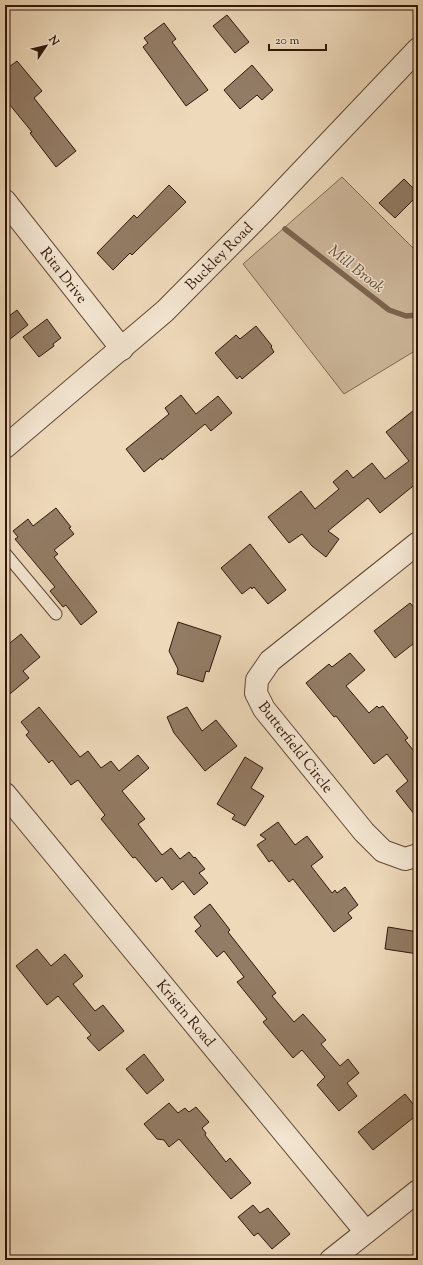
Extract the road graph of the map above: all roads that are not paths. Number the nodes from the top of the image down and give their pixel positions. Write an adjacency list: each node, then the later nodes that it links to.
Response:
1 (418, 49): 3 (street, Buckley Road)
2 (5, 201): 3 (street, Rita Drive)
3 (122, 349): 4 (street, Buckley Road)
4 (5, 447)
5 (418, 542): 9 (street, Butterfield Circle)
6 (5, 554): 7 (lane)
7 (56, 614)
8 (5, 794): 11 (street, Kristin Road)
9 (418, 855)
10 (418, 1191): 11 (street)
11 (366, 1232): 12 (street)
12 (331, 1260)

